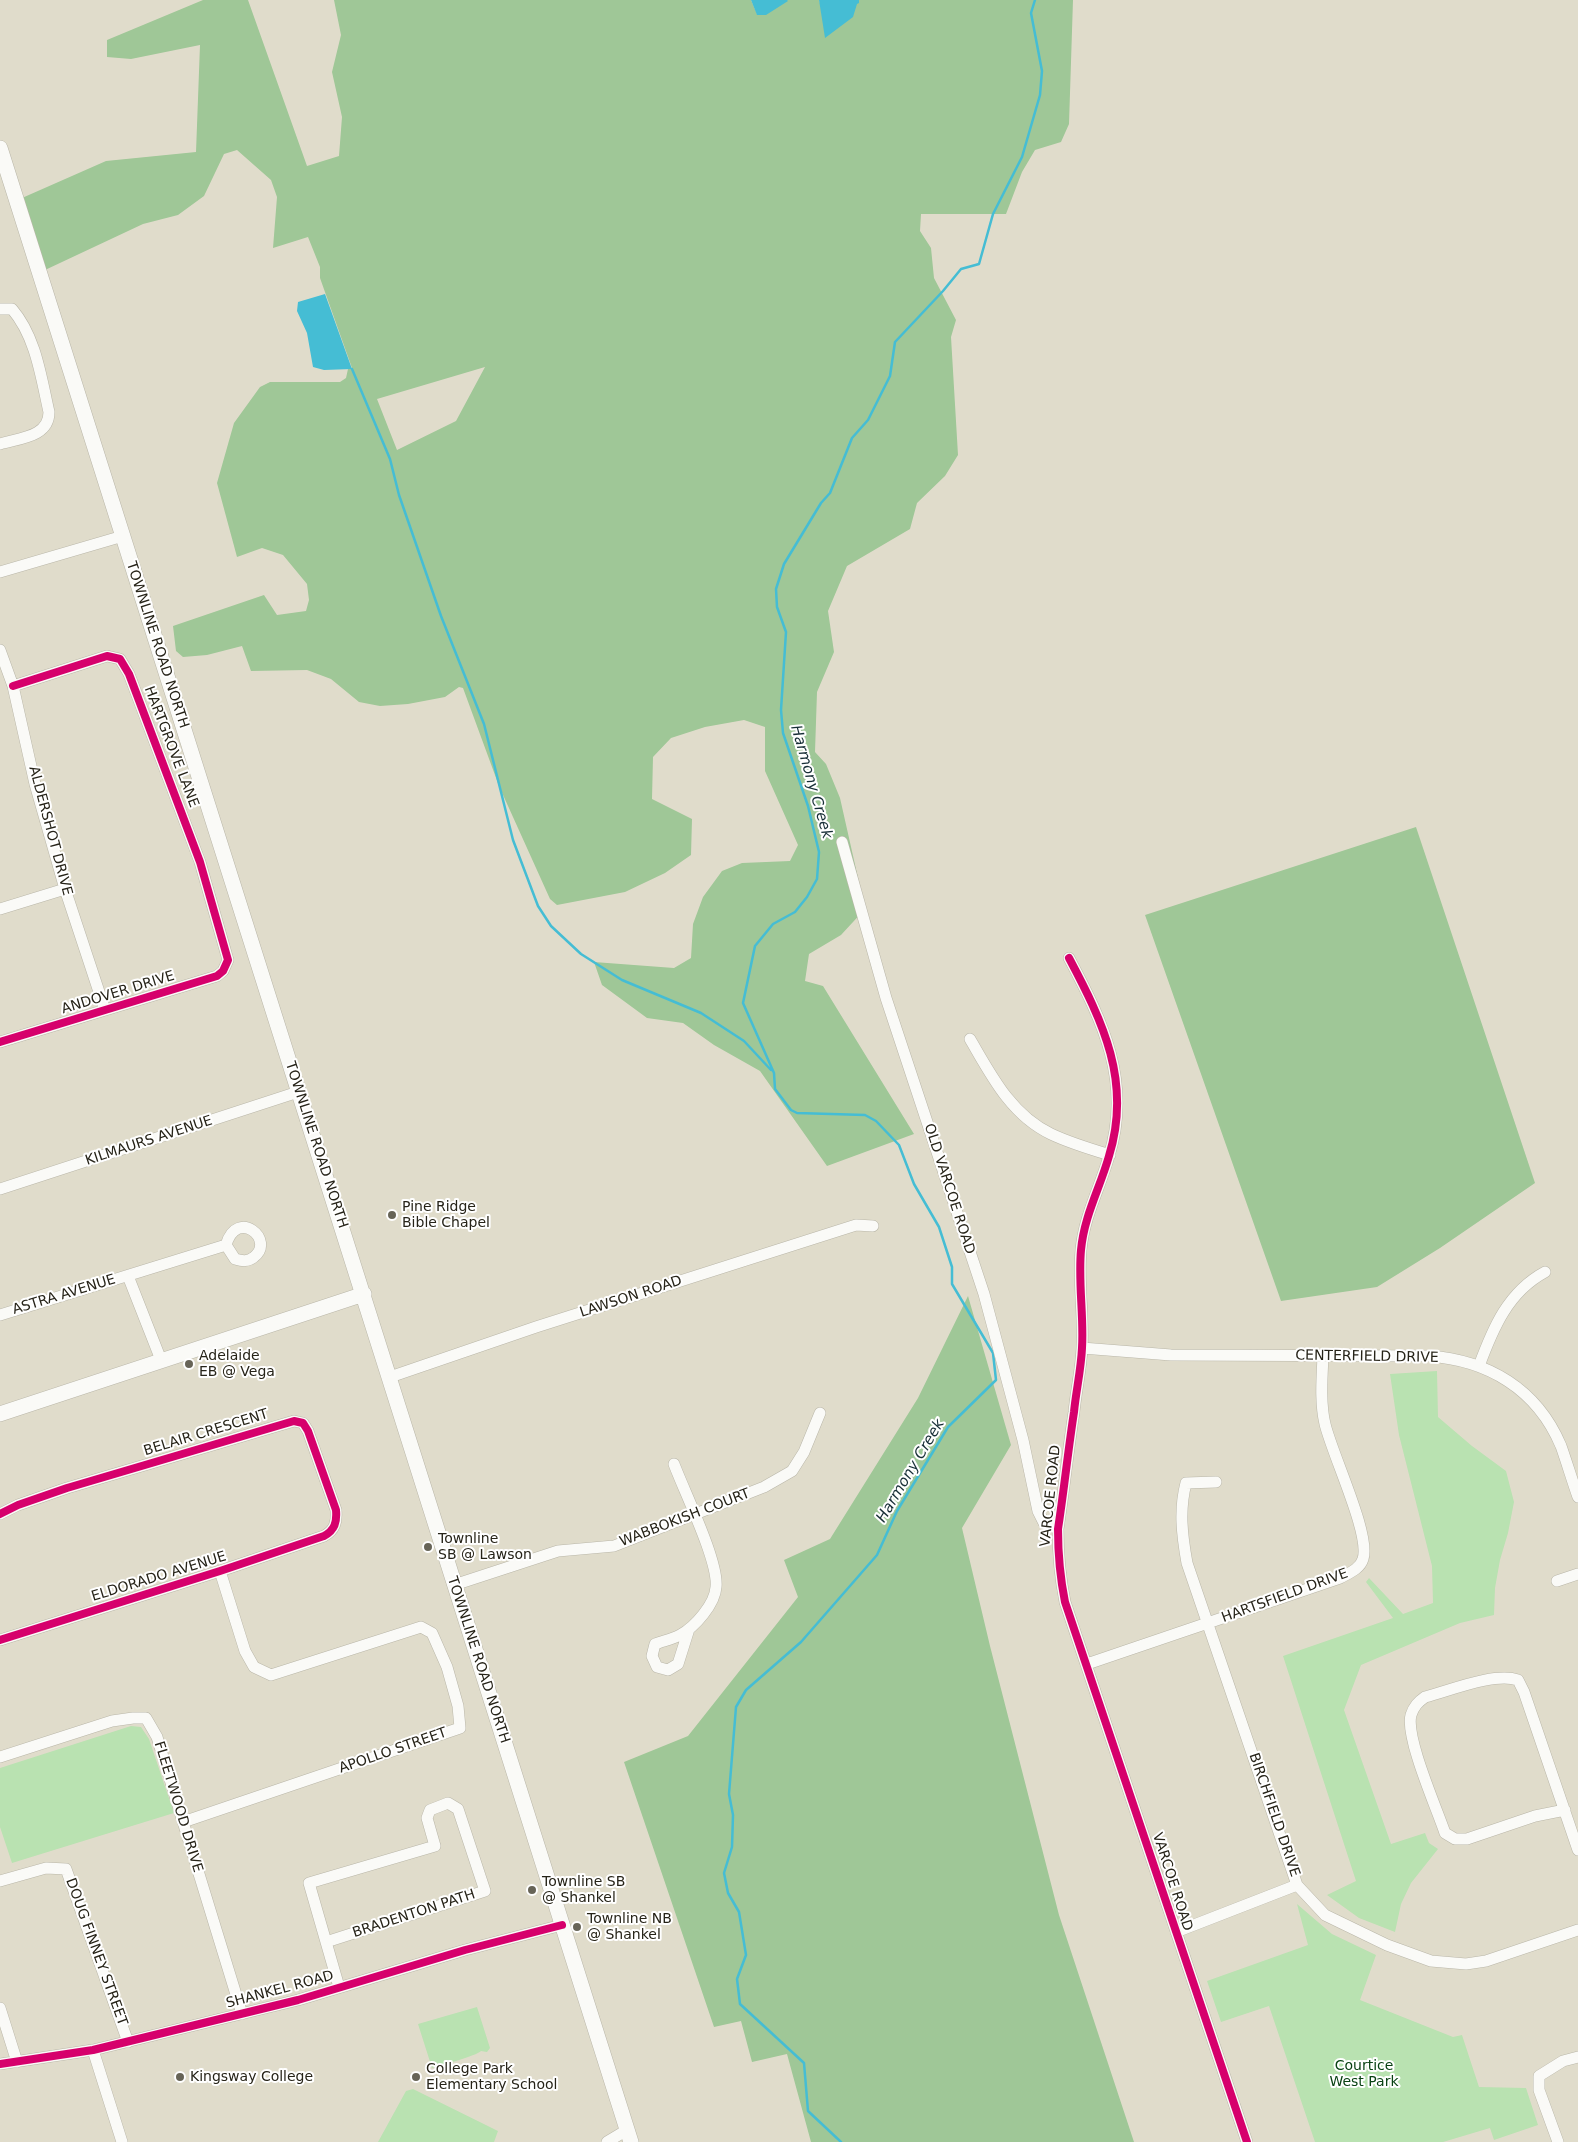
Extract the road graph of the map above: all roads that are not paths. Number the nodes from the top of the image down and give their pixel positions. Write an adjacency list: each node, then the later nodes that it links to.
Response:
1 (0, 148): 2 (main road, TOWNLINE ROAD NORTH)
2 (4, 180): 5 (main road, TOWNLINE ROAD NORTH)
3 (0, 309): 4 (street)
4 (0, 444)
5 (123, 536): 6 (street); 17 (main road, TOWNLINE ROAD NORTH)
6 (0, 572)
7 (0, 650): 8 (street, ALDERSHOT DRIVE)
8 (13, 686): 10 (street, ALDERSHOT DRIVE); 12 (street, HARTGROVE LANE)
9 (842, 842): 38 (street, OLD VARCOE ROAD)
10 (65, 888): 11 (street); 14 (street, ALDERSHOT DRIVE)
11 (0, 909)
12 (228, 953): 14 (street, ANDOVER DRIVE)
13 (1069, 958): 18 (street, VARCOE ROAD)
14 (105, 1010): 16 (street, ANDOVER DRIVE)
15 (970, 1038): 18 (street)
16 (0, 1042)
17 (298, 1092): 19 (street, KILMAURS AVENUE); 24 (main road, TOWNLINE ROAD NORTH)
18 (1110, 1155): 26 (street, VARCOE ROAD)
19 (0, 1189)
20 (873, 1226): 30 (street, LAWSON ROAD)
21 (226, 1245): 23 (street, ASTRA AVENUE)
22 (1545, 1272): 29 (street)
23 (128, 1276): 25 (street, ASTRA AVENUE); 28 (street)
24 (364, 1294): 28 (main road); 30 (main road, TOWNLINE ROAD NORTH)
25 (1, 1312)
26 (1082, 1348): 27 (street, CENTERFIELD DRIVE); 38 (street, VARCOE ROAD)
27 (1322, 1356): 29 (street, CENTERFIELD DRIVE); 44 (street, HARTSFIELD DRIVE)
28 (160, 1360): 32 (main road)
29 (1478, 1366): 35 (street, CENTERFIELD DRIVE)
30 (390, 1377): 43 (main road, TOWNLINE ROAD NORTH)
31 (820, 1413): 37 (street, WABBOKISH COURT)
32 (0, 1414)
33 (674, 1464): 37 (street)
34 (1216, 1482): 44 (street, BIRCHFIELD DRIVE)
35 (1578, 1498)
36 (0, 1514): 39 (street, BELAIR CRESCENT)
37 (694, 1516): 43 (street, WABBOKISH COURT); 45 (street)
38 (1058, 1529): 47 (street, VARCOE ROAD)
39 (324, 1536): 40 (street, ELDORADO AVENUE)
40 (220, 1571): 46 (street, ELDORADO AVENUE); 50 (street, APOLLO STREET)
41 (1578, 1574): 42 (street)
42 (1557, 1581)
43 (454, 1585): 54 (main road, TOWNLINE ROAD NORTH)
44 (1208, 1624): 47 (street, HARTSFIELD DRIVE); 53 (street, BIRCHFIELD DRIVE)
45 (689, 1629)
46 (0, 1640)
47 (1087, 1664): 56 (street, VARCOE ROAD)
48 (0, 1757): 50 (street, FLEETWOOD DRIVE)
49 (1565, 1810): 49 (street); 51 (street)
50 (183, 1822): 60 (street, FLEETWOOD DRIVE)
51 (1578, 1850)
52 (0, 1881): 61 (street, DOUG FINNEY STREET)
53 (1298, 1885): 55 (street, BIRCHFIELD DRIVE); 56 (street)
54 (562, 1925): 58 (street, SHANKEL ROAD); 66 (main road, TOWNLINE ROAD NORTH)
55 (1578, 1930)
56 (1176, 1932): 69 (street, VARCOE ROAD)
57 (326, 1942): 57 (street, BRADENTON PATH); 58 (street, BRADENTON PATH)
58 (340, 1987): 60 (street, SHANKEL ROAD)
59 (0, 2008): 64 (street)
60 (242, 2014): 61 (street, SHANKEL ROAD)
61 (128, 2042): 62 (street, SHANKEL ROAD)
62 (93, 2050): 64 (street, SHANKEL ROAD); 67 (street)
63 (1578, 2057): 70 (street)
64 (16, 2062): 65 (street, SHANKEL ROAD)
65 (0, 2064)
66 (629, 2136): 68 (street)
67 (122, 2142)
68 (607, 2142)
69 (1247, 2142)
70 (1558, 2142)

